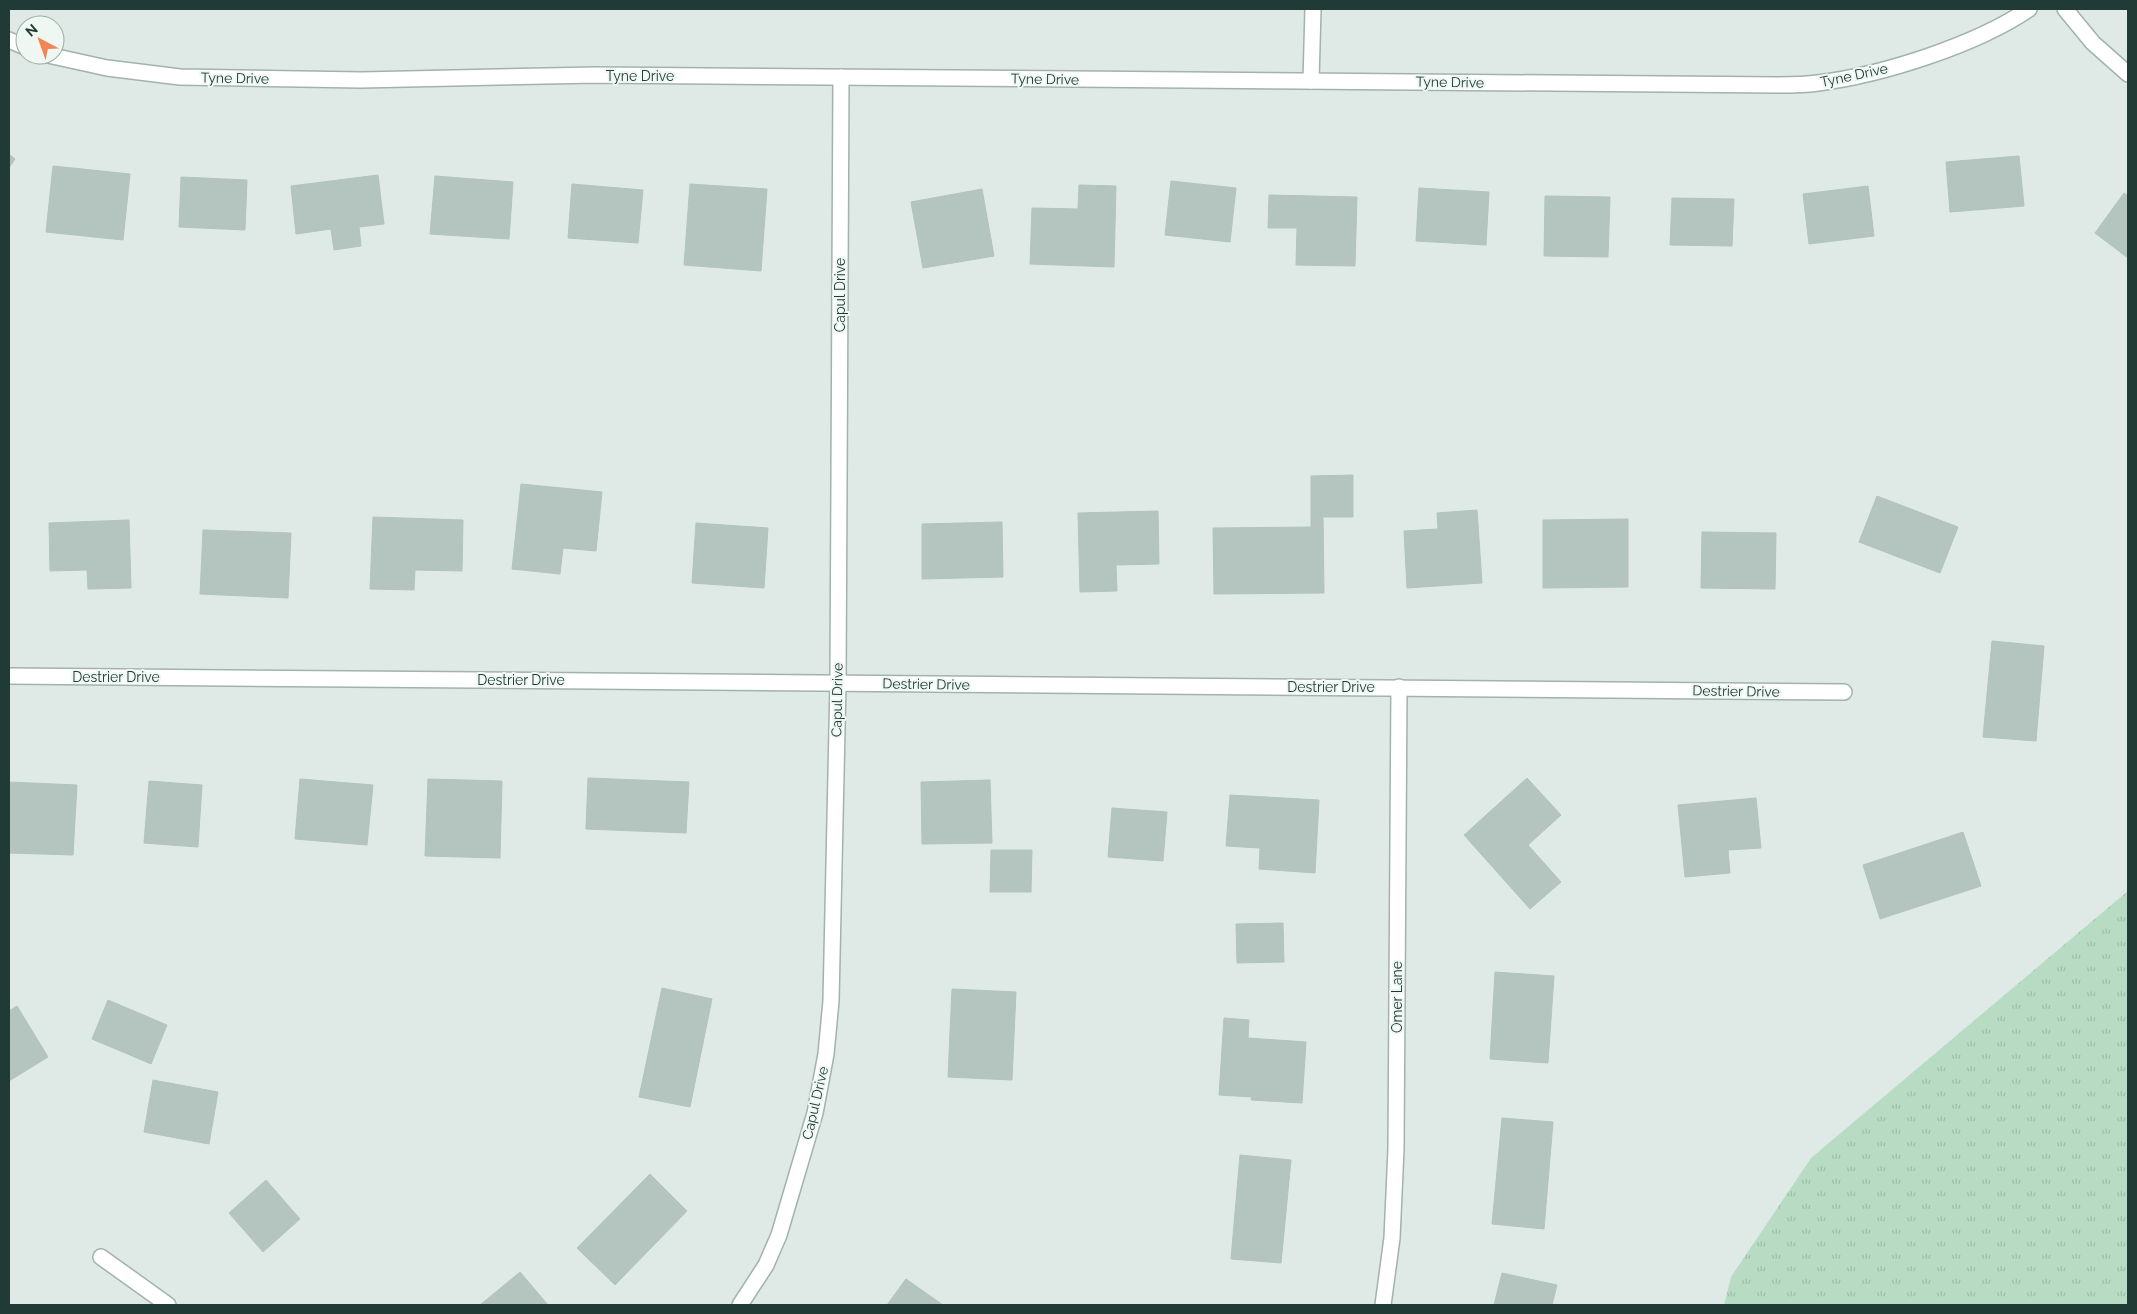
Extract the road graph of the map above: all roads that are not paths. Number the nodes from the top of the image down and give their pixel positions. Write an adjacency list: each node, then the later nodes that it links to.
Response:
1 (1313, 9): 7 (street)
2 (2029, 9): 7 (street, Tyne Drive)
3 (2065, 9): 5 (street)
4 (65, 59): 6 (street, Tyne Drive)
5 (2128, 74)
6 (841, 77): 7 (street, Tyne Drive); 9 (street, Capul Drive)
7 (1311, 81)
8 (9, 676): 9 (street, Destrier Drive)
9 (838, 683): 10 (street, Destrier Drive); 14 (street, Capul Drive)
10 (1399, 688): 11 (street, Destrier Drive); 15 (street, Omer Lane)
11 (1844, 692)
12 (101, 1257): 13 (street)
13 (168, 1305)
14 (740, 1305)
15 (1383, 1305)

